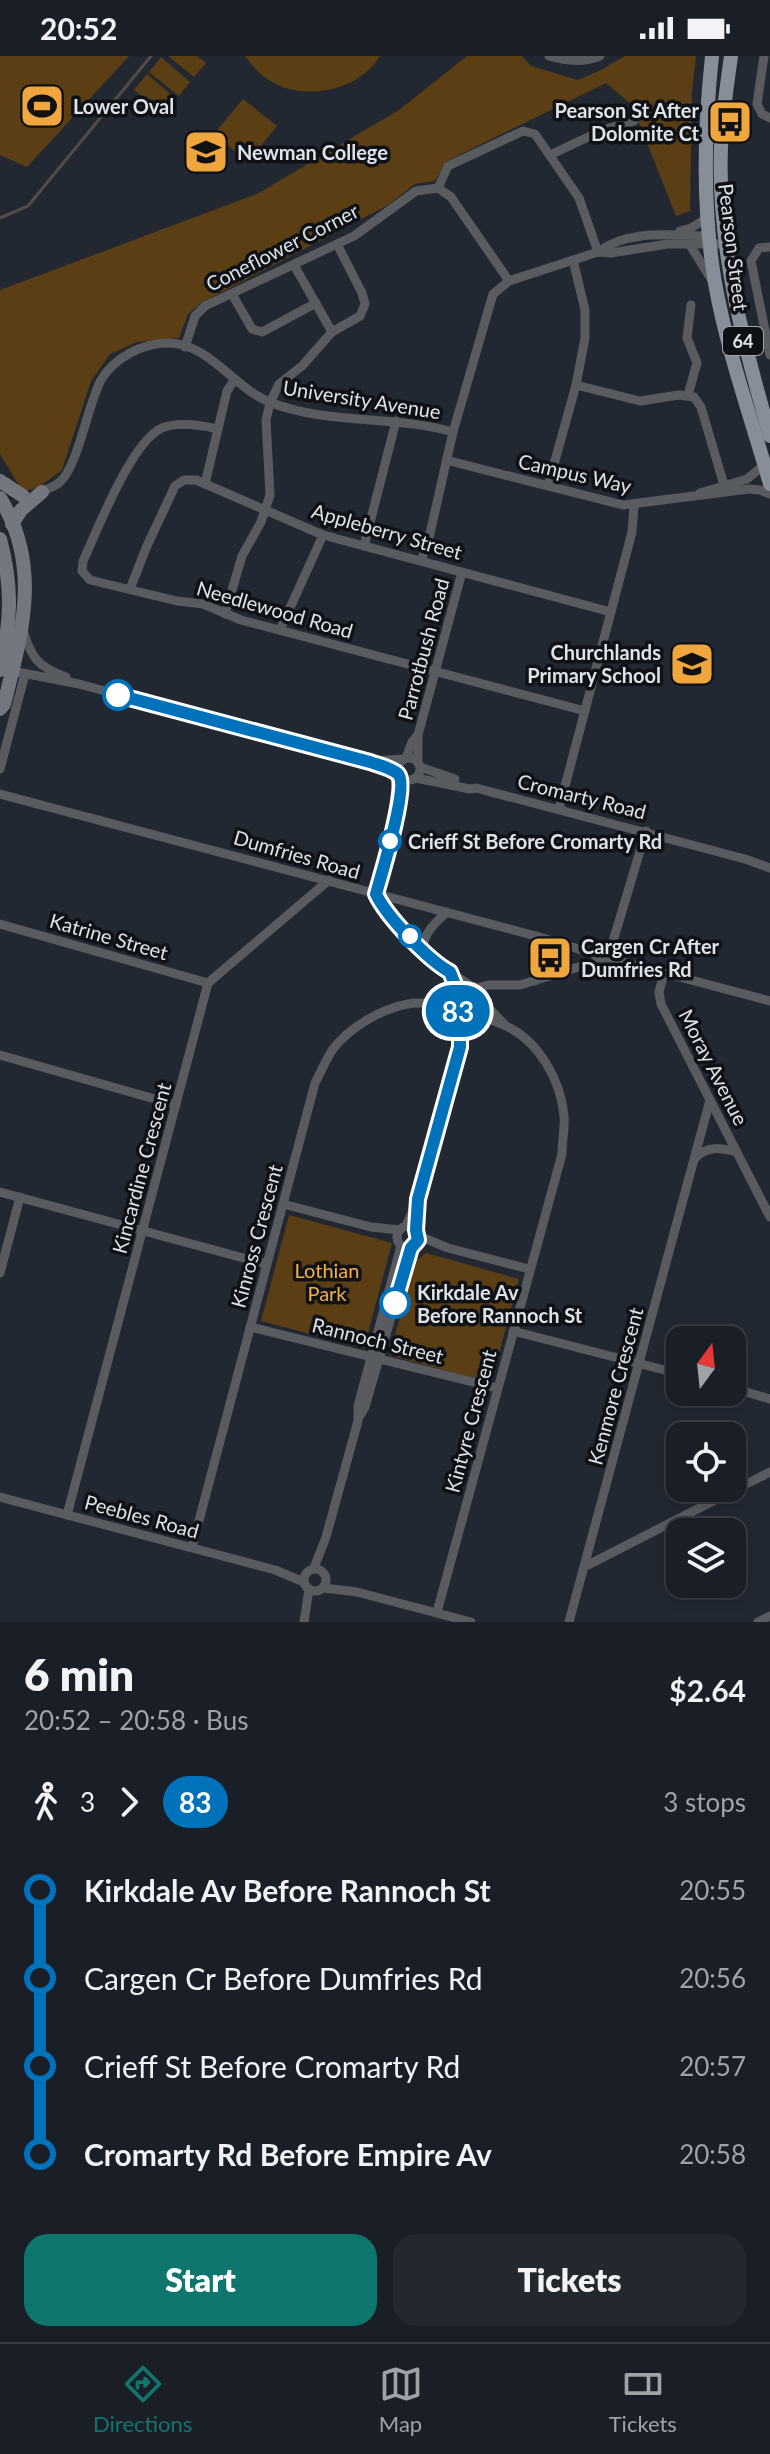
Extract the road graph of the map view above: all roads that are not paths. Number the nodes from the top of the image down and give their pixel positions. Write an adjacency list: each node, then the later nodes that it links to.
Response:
1 (549, 56): 2 (street)
2 (600, 56)
3 (712, 56): 10 (main road, Pearson Street / 64)
4 (731, 56): 12 (main road, Pearson Street / 64)
5 (764, 56): 6 (street)
6 (770, 118)
7 (634, 121): 8 (street)
8 (550, 155): 9 (street); 16 (street)
9 (438, 188): 13 (street, Coneflower Corner); 19 (street)
10 (707, 218): 11 (street); 12 (main road, Pearson Street / 64)
11 (669, 235): 12 (street); 16 (street)
12 (717, 240): 14 (street); 20 (main road, Pearson Street / 64); 34 (main road, Pearson Street / 64)
13 (337, 244): 18 (street, Coneflower Corner); 24 (street)
14 (690, 245): 16 (street); 20 (street)
15 (770, 247): 26 (street)
16 (598, 252): 17 (street)
17 (573, 260): 19 (street); 28 (street)
18 (294, 265): 21 (street, Coneflower Corner); 22 (street)
19 (509, 281): 33 (street)
20 (715, 284): 36 (main road, Pearson Street / 64)
21 (232, 294): 22 (street); 25 (street, Coneflower Corner)
22 (316, 303): 24 (street)
23 (691, 305): 29 (street)
24 (332, 332): 30 (street)
25 (185, 347): 27 (street, University Avenue); 42 (street, University Avenue)
26 (770, 355)
27 (235, 379): 30 (street, University Avenue); 32 (street)
28 (576, 385): 29 (street); 41 (street)
29 (688, 395): 40 (street)
30 (270, 403): 31 (street, University Avenue); 47 (street)
31 (396, 421): 33 (street, University Avenue); 51 (street)
32 (218, 429): 38 (street); 54 (street, Needlewood Road)
33 (453, 432): 35 (street)
34 (770, 436)
35 (446, 460): 41 (street, Campus Way); 52 (street)
36 (764, 465): 39 (main road, Pearson Street / 64); 40 (street, Campus Way)
37 (0, 481): 42 (main road)
38 (205, 484): 47 (street, Appleberry Street); 54 (street)
39 (770, 484)
40 (724, 485): 44 (street, Campus Way)
41 (548, 486): 46 (street, Campus Way)
42 (33, 494): 45 (street, University Avenue); 48 (main road)
43 (770, 494): 44 (street, Campus Way)
44 (697, 495): 46 (street, Campus Way)
45 (2, 504): 48 (main road)
46 (634, 506): 55 (street)
47 (266, 509): 49 (street, Appleberry Street); 56 (street)
48 (12, 524): 57 (main road)
49 (323, 535): 51 (street, Appleberry Street); 58 (street)
50 (0, 539): 59 (main road)
51 (364, 546): 52 (street, Appleberry Street)
52 (421, 561): 53 (street, Appleberry Street)
53 (462, 572): 55 (street, Appleberry Street); 60 (street, Parrotbush Road)
54 (130, 589): 56 (street, Needlewood Road)
55 (611, 612): 63 (street)
56 (225, 614): 58 (street, Needlewood Road)
57 (23, 630): 59 (main road); 61 (street, Cromarty Road)
58 (280, 630): 60 (street, Needlewood Road)
59 (10, 671): 61 (street, Cromarty Road); 62 (main road); 68 (street)
60 (436, 671): 63 (street, Needlewood Road); 64 (street, Parrotbush Road)
61 (79, 684): 66 (street, Cromarty Road)
62 (0, 709)
63 (585, 711): 74 (street)
64 (418, 735): 65 (street, Parrotbush Road); 67 (street, Parrotbush Road)
65 (405, 758): 66 (street, Cromarty Road); 67 (street, Cromarty Road); 69 (street)
66 (370, 762): 69 (street, Cromarty Road)
67 (419, 765): 70 (street); 71 (street, Cromarty Road)
68 (0, 769)
69 (400, 775): 70 (street, Cromarty Road); 73 (street)
70 (415, 778): 71 (street, Cromarty Road); 73 (street)
71 (476, 788): 74 (street, Cromarty Road)
72 (0, 794): 77 (street, Dumfries Road)
73 (400, 805): 78 (street)
74 (559, 809): 75 (street, Cromarty Road)
75 (646, 831): 76 (street, Cromarty Road); 83 (street)
76 (770, 868)
77 (329, 880): 78 (street, Dumfries Road); 87 (street)
78 (376, 894): 79 (street, Dumfries Road); 82 (street)
79 (447, 912): 81 (street, Dumfries Road); 82 (street)
80 (0, 924): 87 (street, Katrine Street)
81 (536, 936): 83 (street, Dumfries Road); 86 (street)
82 (422, 950): 84 (street)
83 (608, 958): 85 (street, Dumfries Road); 86 (street)
84 (450, 972): 89 (street); 90 (street)
85 (664, 973): 92 (street, Dumfries Road); 99 (street, Moray Avenue)
86 (533, 982): 88 (street)
87 (208, 983): 100 (street, Kincardine Crescent)
88 (508, 985): 89 (street); 91 (street)
89 (474, 988): 90 (street); 91 (street)
90 (456, 995): 93 (street, Kinross Crescent); 94 (street)
91 (484, 1001): 95 (street); 96 (street, Kintyre Crescent)
92 (770, 1001)
93 (435, 1004): 94 (street, Kinross Crescent); 105 (street, Kinross Crescent)
94 (458, 1011): 95 (street); 97 (street)
95 (475, 1015): 96 (street, Kintyre Crescent); 97 (street)
96 (505, 1025): 110 (street, Kintyre Crescent)
97 (460, 1047): 108 (street)
98 (0, 1055): 100 (street)
99 (710, 1100): 101 (street, Moray Avenue); 102 (street, Kenmore Crescent)
100 (176, 1105): 107 (street, Kincardine Crescent)
101 (737, 1152): 102 (street); 106 (street, Moray Avenue)
102 (695, 1158): 115 (street, Kenmore Crescent)
103 (0, 1192): 104 (street)
104 (20, 1197): 107 (street); 111 (street)
105 (283, 1204): 108 (street); 109 (street, Kinross Crescent)
106 (770, 1217)
107 (144, 1231): 109 (street); 122 (street, Kincardine Crescent)
108 (408, 1238): 110 (street); 114 (street)
109 (266, 1264): 112 (street, Kinross Crescent)
110 (529, 1269): 113 (street, Kintyre Crescent)
111 (0, 1273)
112 (250, 1327): 114 (street, Rannoch Street); 123 (street, Kinross Crescent)
113 (513, 1331): 115 (street); 117 (street, Kintyre Crescent)
114 (375, 1358): 117 (street, Rannoch Street); 125 (street)
115 (640, 1363): 116 (street); 124 (street, Kenmore Crescent)
116 (666, 1370)
117 (497, 1388): 126 (street, Kintyre Crescent)
118 (746, 1392): 119 (street)
119 (770, 1399)
120 (770, 1472): 124 (street)
121 (0, 1497): 122 (street, Peebles Road)
122 (67, 1515): 123 (street, Peebles Road)
123 (192, 1547): 125 (street, Peebles Road)
124 (584, 1567): 130 (street, Kenmore Crescent)
125 (316, 1580): 126 (street, Peebles Road); 128 (street)
126 (437, 1612): 129 (street, Peebles Road)
127 (770, 1616): 131 (street)
128 (305, 1617)
129 (471, 1622)
130 (569, 1622)
131 (758, 1622)

